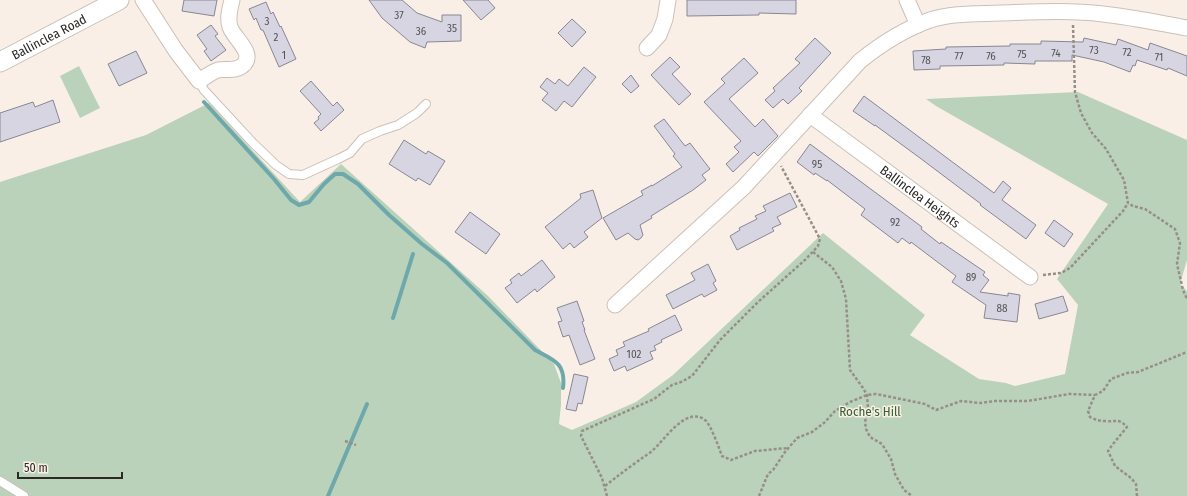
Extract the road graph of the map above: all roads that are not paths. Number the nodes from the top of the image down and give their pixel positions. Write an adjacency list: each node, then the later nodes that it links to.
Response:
1 (119, 0): 9 (street, Ballinclea Road)
2 (143, 0): 10 (street)
3 (232, 0): 10 (street)
4 (668, 0): 8 (street)
5 (908, 0): 6 (street)
6 (918, 25): 7 (street); 12 (street)
7 (1187, 28)
8 (647, 48)
9 (0, 62)
10 (199, 81): 11 (lane)
11 (426, 104)
12 (810, 115): 13 (street, Ballinclea Heights); 14 (street)
13 (1030, 277)
14 (616, 305)
15 (0, 481): 16 (lane)
16 (24, 496)

